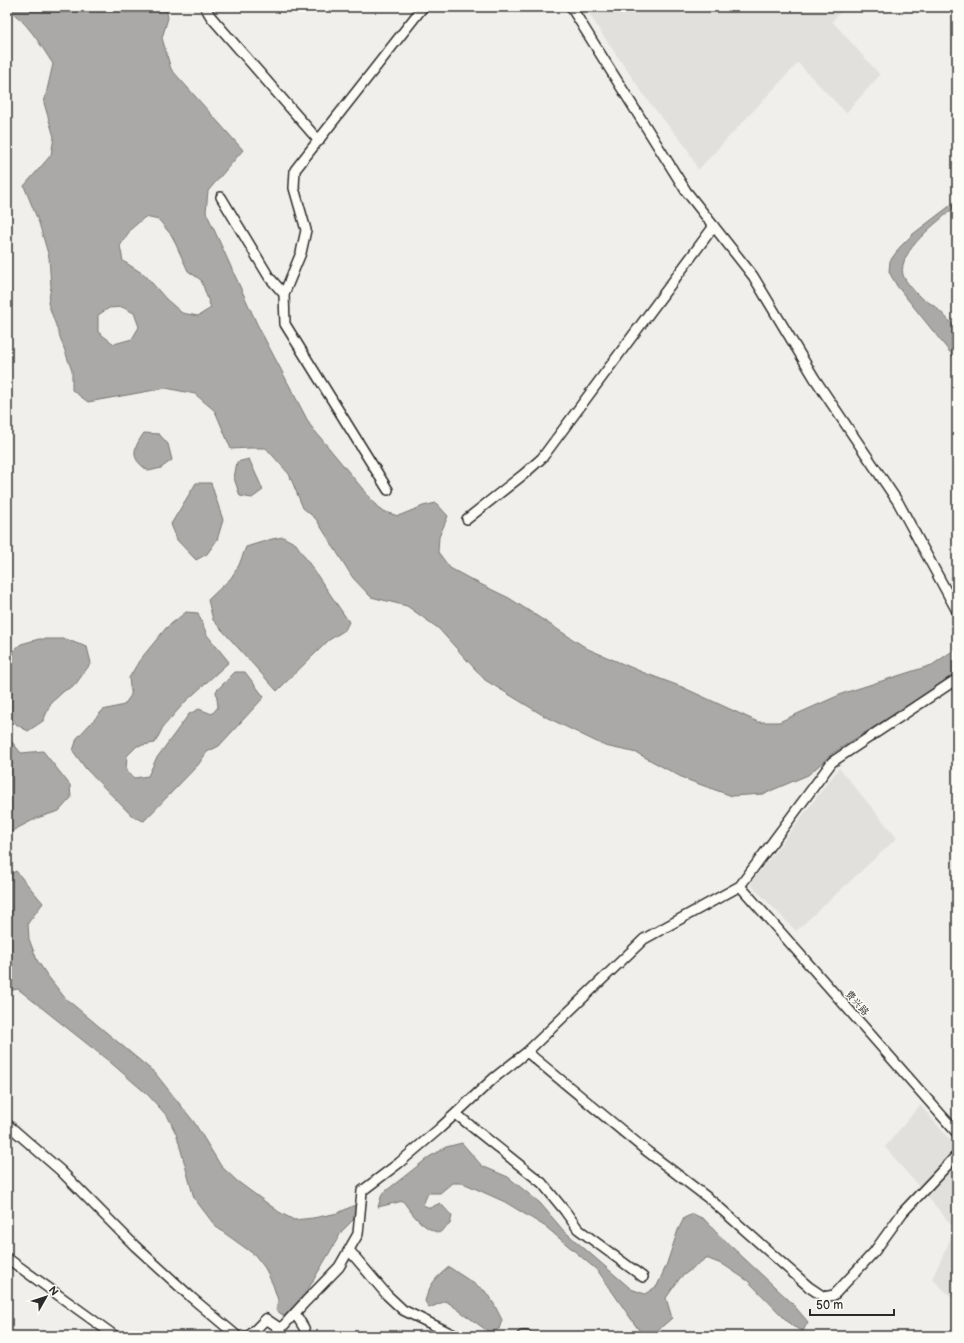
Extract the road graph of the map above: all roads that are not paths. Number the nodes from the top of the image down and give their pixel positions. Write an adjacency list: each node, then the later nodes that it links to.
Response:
1 (205, 7): 4 (street)
2 (423, 7): 4 (street)
3 (571, 7): 6 (street)
4 (318, 140): 7 (street)
5 (221, 197): 7 (street)
6 (714, 226): 9 (street); 10 (street)
7 (284, 294): 8 (street)
8 (388, 490)
9 (467, 519)
10 (957, 611)
11 (957, 679): 12 (street)
12 (740, 886): 13 (street); 16 (street, 费兴路)
13 (527, 1052): 14 (street); 17 (street)
14 (456, 1114): 18 (street); 20 (street)
15 (7, 1124): 24 (street)
16 (957, 1133)
17 (957, 1155)
18 (349, 1250): 21 (street); 28 (street)
19 (7, 1258): 23 (street)
20 (643, 1277)
21 (295, 1313): 22 (street); 27 (street)
22 (281, 1328): 25 (street); 26 (street)
23 (114, 1336)
24 (237, 1336)
25 (247, 1336)
26 (274, 1336)
27 (306, 1336)
28 (456, 1336)
29 (522, 1336): 30 (street)
30 (526, 1336)

